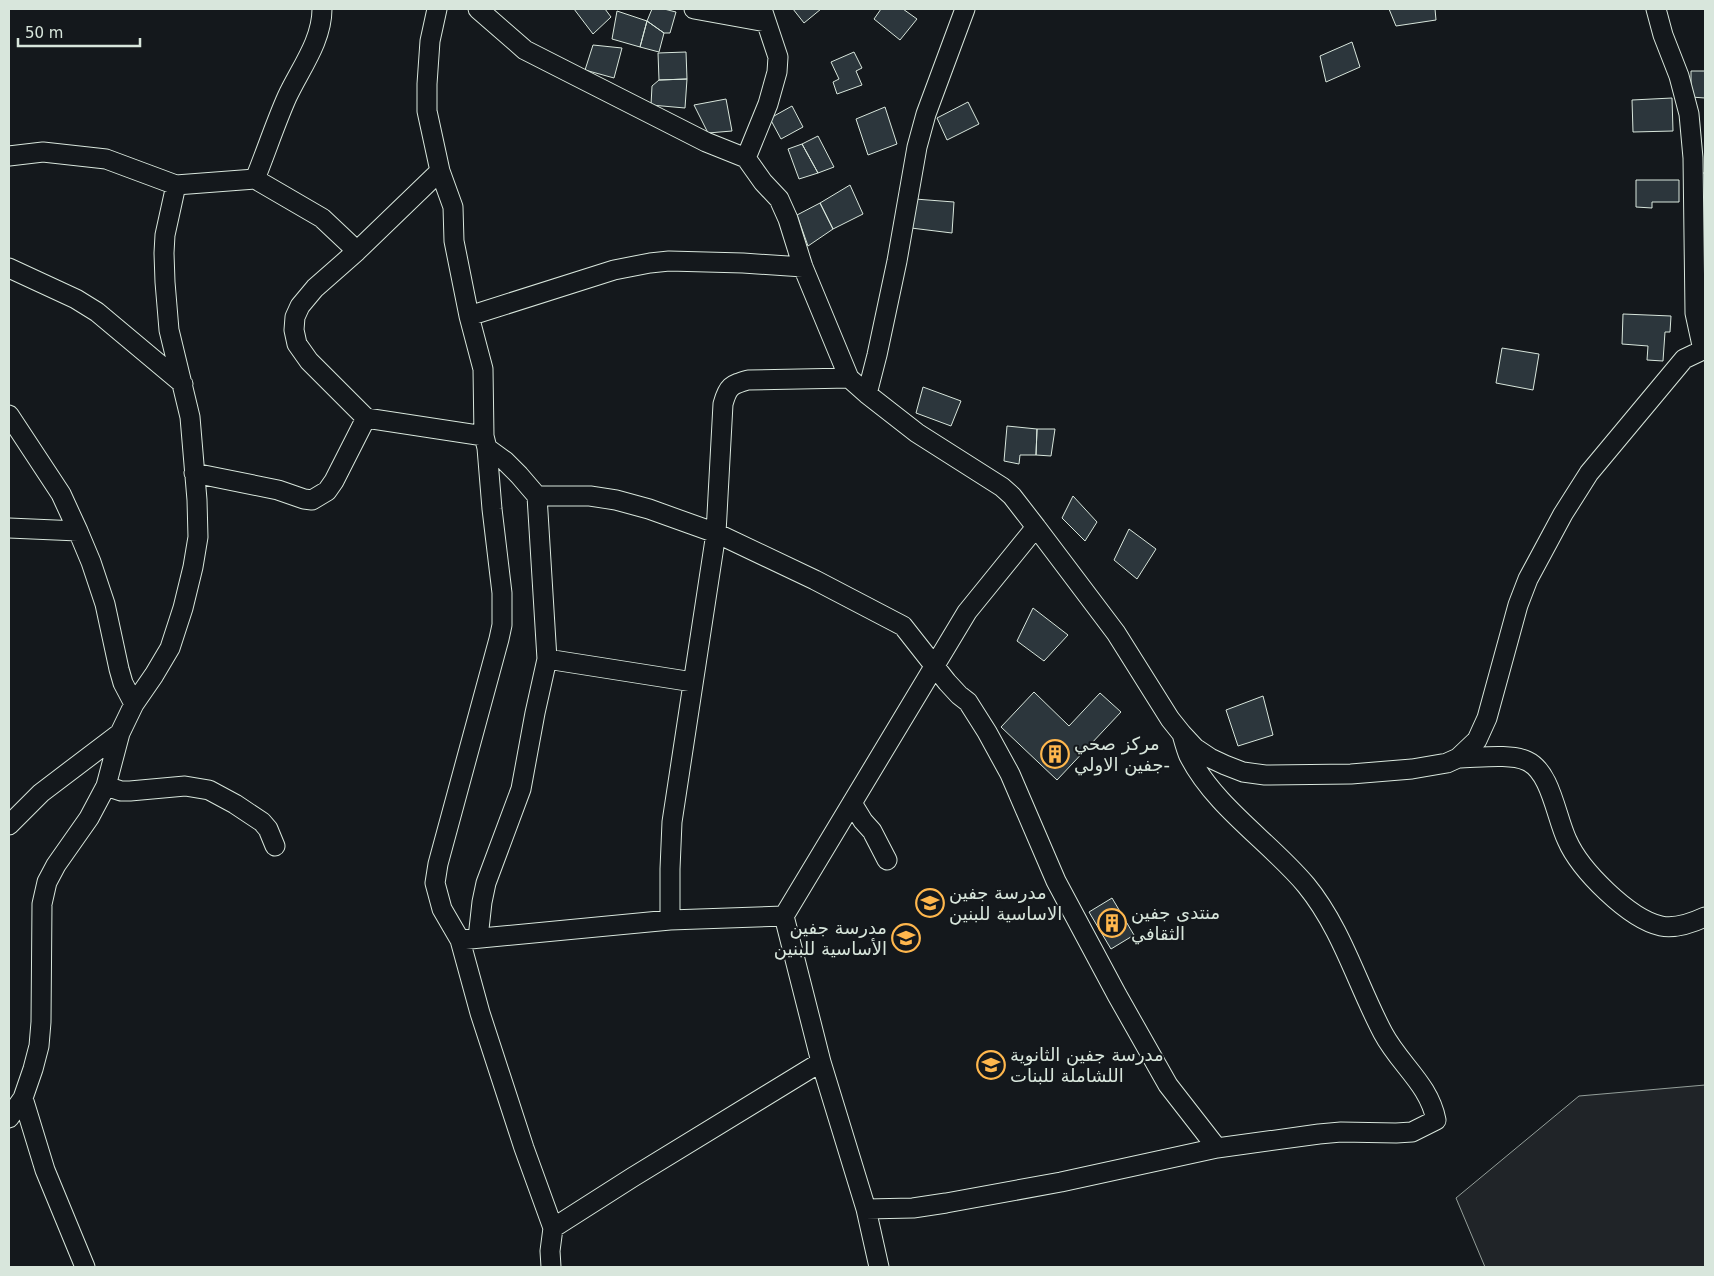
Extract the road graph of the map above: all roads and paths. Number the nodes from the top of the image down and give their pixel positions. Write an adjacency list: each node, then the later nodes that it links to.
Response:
1 (322, 9): 11 (street)
2 (437, 9): 10 (street)
3 (478, 9): 9 (street)
4 (694, 9): 7 (street)
5 (964, 9): 20 (street)
6 (1656, 9): 17 (street)
7 (764, 15): 9 (street)
8 (9, 156): 12 (street)
9 (746, 158): 14 (street)
10 (440, 171): 13 (street); 16 (street)
11 (255, 179): 12 (street); 13 (street)
12 (176, 185): 19 (street)
13 (357, 252): 22 (street)
14 (804, 267): 16 (street); 18 (street)
15 (9, 268): 19 (street)
16 (469, 316): 23 (street)
17 (1704, 349): 36 (street)
18 (850, 378): 20 (street); 29 (street)
19 (183, 384): 24 (street)
20 (867, 394): 26 (street)
21 (9, 415): 28 (street)
22 (366, 418): 23 (street); 24 (street)
23 (486, 442): 25 (street); 46 (street)
24 (194, 473): 33 (street)
25 (537, 496): 29 (street); 30 (street)
26 (1036, 527): 31 (street); 35 (street)
27 (9, 528): 28 (street)
28 (78, 531): 33 (street)
29 (716, 533): 31 (street); 32 (street)
30 (547, 659): 32 (street); 45 (street)
31 (934, 666): 38 (street); 50 (street)
32 (693, 682): 44 (street)
33 (134, 704): 34 (street)
34 (120, 733): 37 (street); 39 (street)
35 (1182, 734): 36 (street); 50 (street)
36 (1458, 758): 43 (street)
37 (106, 786): 40 (street); 48 (street)
38 (852, 803): 41 (street); 42 (street)
39 (9, 825)
40 (275, 846)
41 (887, 860)
42 (784, 916): 44 (street); 47 (street)
43 (1705, 917)
44 (670, 920): 45 (street)
45 (478, 938): 46 (street)
46 (460, 940): 52 (street)
47 (821, 1062): 51 (street); 52 (street)
48 (23, 1098): 49 (street); 53 (street)
49 (9, 1118)
50 (1217, 1148): 51 (street)
51 (866, 1209): 55 (street)
52 (553, 1228): 54 (street)
53 (85, 1267)
54 (551, 1267)
55 (880, 1267)

